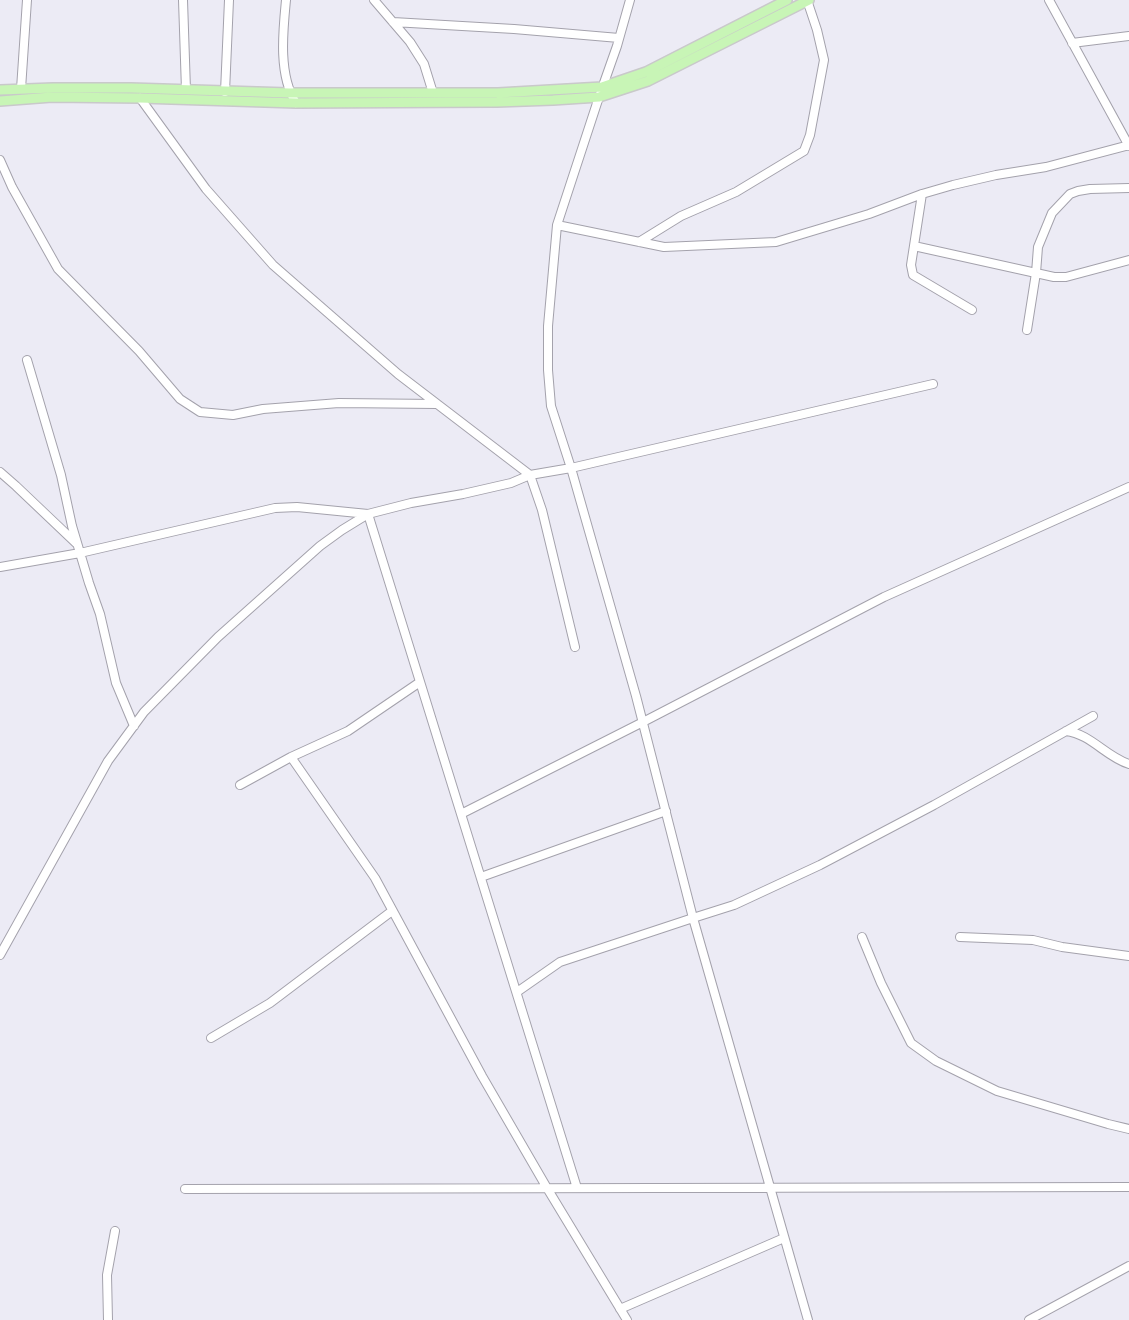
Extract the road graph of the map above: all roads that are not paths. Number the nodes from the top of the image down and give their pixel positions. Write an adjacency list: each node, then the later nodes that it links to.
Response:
1 (27, 0): 14 (street)
2 (183, 0): 16 (street)
3 (229, 0): 17 (street)
4 (286, 0): 19 (street)
5 (374, 0): 10 (street)
6 (630, 0): 12 (street)
7 (787, 0): 18 (main road)
8 (808, 0): 18 (main road); 29 (street)
9 (1049, 0): 13 (street)
10 (393, 22): 12 (street); 20 (street)
11 (1129, 36): 13 (street)
12 (619, 38): 18 (street)
13 (1072, 43): 24 (street)
14 (21, 89): 15 (main road); 16 (main road)
15 (0, 90)
16 (186, 90): 17 (main road)
17 (225, 92): 19 (main road)
18 (601, 92): 20 (main road); 23 (main road); 28 (street)
19 (289, 93): 20 (main road); 23 (street)
20 (433, 93)
21 (140, 98): 22 (main road); 23 (main road); 37 (street)
22 (0, 101)
23 (296, 103)
24 (1129, 145): 27 (street)
25 (0, 160): 37 (street)
26 (1129, 188): 32 (street)
27 (922, 194): 29 (street); 30 (street)
28 (557, 225): 29 (street); 38 (street)
29 (639, 242)
30 (914, 246): 32 (street); 33 (street)
31 (1129, 260): 32 (street)
32 (1036, 273): 34 (street)
33 (972, 310)
34 (1027, 330)
35 (27, 360): 43 (street)
36 (933, 384): 38 (street)
37 (437, 404): 40 (street)
38 (571, 468): 40 (street); 49 (street)
39 (0, 472): 43 (street)
40 (530, 475): 42 (street); 46 (street)
41 (1129, 487): 49 (street)
42 (368, 514): 44 (street); 47 (street); 50 (street)
43 (77, 544): 44 (street)
44 (80, 554): 45 (street); 50 (street)
45 (0, 567)
46 (575, 647)
47 (420, 682): 52 (street); 56 (street)
48 (1093, 716): 51 (street)
49 (643, 722): 55 (street); 56 (street)
50 (134, 726): 62 (street)
51 (1066, 731): 53 (street); 59 (street)
52 (291, 757): 54 (street); 58 (street)
53 (1129, 764)
54 (240, 785)
55 (666, 811): 57 (street); 59 (street)
56 (461, 814): 57 (street)
57 (481, 877): 64 (street)
58 (392, 911): 65 (street); 68 (street)
59 (693, 918): 64 (street); 71 (street)
60 (862, 937): 66 (street)
61 (960, 937): 63 (street)
62 (0, 955)
63 (1129, 956)
64 (517, 992): 69 (street)
65 (211, 1038)
66 (1129, 1129)
67 (1129, 1187): 71 (street)
68 (547, 1188): 69 (street); 70 (street); 75 (street)
69 (577, 1188): 71 (street)
70 (185, 1189)
71 (770, 1189): 73 (street)
72 (115, 1231): 76 (street)
73 (784, 1238): 75 (street); 78 (street)
74 (1129, 1266): 79 (street)
75 (620, 1309): 77 (street)
76 (108, 1320)
77 (627, 1320)
78 (808, 1320)
79 (1029, 1320)

